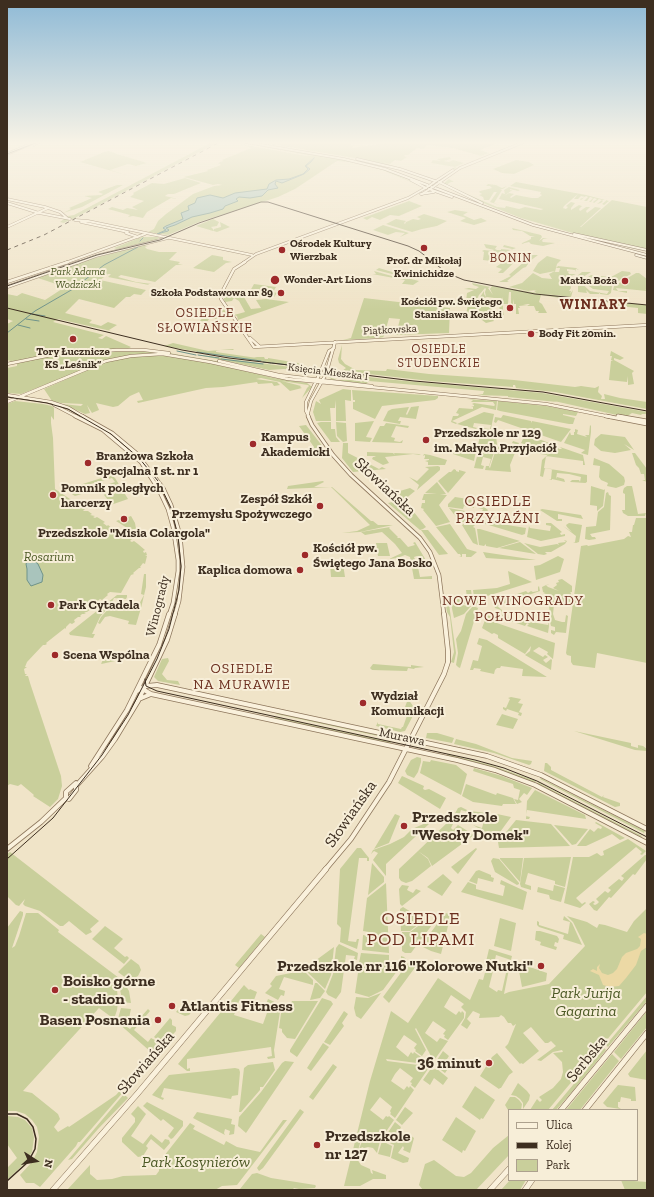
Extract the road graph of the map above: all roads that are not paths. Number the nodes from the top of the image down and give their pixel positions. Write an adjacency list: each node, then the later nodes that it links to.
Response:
1 (409, 198): 9 (street)
2 (410, 198): 9 (street)
3 (456, 198): 10 (main road)
4 (464, 198): 10 (main road)
5 (466, 198): 17 (main road)
6 (7, 199): 8 (street)
7 (7, 203): 11 (street)
8 (48, 208): 11 (street); 12 (street)
9 (380, 209): 27 (street)
10 (493, 210): 28 (main road)
11 (37, 212): 13 (street); 16 (street)
12 (64, 216): 13 (street); 13 (street)
13 (59, 217)
14 (75, 220): 15 (street)
15 (80, 221): 18 (street); 19 (street)
16 (7, 227)
17 (552, 229): 24 (main road); 28 (main road)
18 (116, 230): 19 (street); 20 (street)
19 (145, 234): 20 (street); 21 (street)
20 (138, 237): 22 (street)
21 (169, 237): 25 (street); 27 (street)
22 (115, 246): 23 (street); 25 (street)
23 (105, 250): 26 (street); 29 (street)
24 (647, 250)
25 (114, 251): 26 (street)
26 (110, 252): 30 (street)
27 (252, 255): 32 (street)
28 (647, 257)
29 (7, 282)
30 (7, 287)
31 (647, 325): 33 (street, Piątkowska)
32 (248, 336): 34 (street); 34 (street, Piątkowska)
33 (335, 342): 34 (street, Piątkowska); 35 (street, Słowiańska)
34 (259, 346)
35 (334, 348): 37 (street, Słowiańska, bridge); 38 (street, Słowiańska, bridge)
36 (7, 364): 39 (street, Księcia Mieszka I)
37 (320, 373): 39 (street); 40 (street, Słowiańska)
38 (326, 374): 41 (street, Słowiańska); 42 (street)
39 (306, 380): 40 (street, Księcia Mieszka I); 44 (street); 48 (street, Księcia Mieszka I)
40 (317, 381): 41 (street, Księcia Mieszka I); 44 (street, Słowiańska)
41 (322, 382): 42 (street, Księcia Mieszka I); 43 (street, Księcia Mieszka I); 45 (street, Słowiańska)
42 (340, 382): 46 (street, Księcia Mieszka I)
43 (332, 384): 45 (street); 46 (street, Księcia Mieszka I)
44 (313, 387): 51 (street, Słowiańska)
45 (318, 389): 51 (street, Słowiańska)
46 (441, 393): 52 (street, Księcia Mieszka I); 53 (street, Księcia Mieszka I)
47 (7, 395): 48 (street, Winogrady)
48 (21, 396): 49 (street, Księcia Mieszka I); 50 (street, Winogrady)
49 (7, 402)
50 (48, 402): 54 (street, Winogrady); 56 (street, Winogrady)
51 (308, 413): 59 (street, Słowiańska)
52 (647, 421)
53 (647, 424)
54 (150, 677): 55 (street); 56 (street, Winogrady)
55 (156, 685): 56 (street); 59 (street, Murawa)
56 (144, 687): 57 (street, Murawa); 58 (street, Winogrady); 61 (street, Winogrady)
57 (151, 694): 58 (street); 60 (street, Murawa)
58 (138, 699): 61 (street, Winogrady)
59 (410, 739): 60 (street, Słowiańska); 62 (street, Murawa)
60 (406, 750): 63 (street, Murawa); 71 (street, Słowiańska)
61 (75, 786): 64 (street, Winogrady)
62 (647, 829)
63 (647, 843)
64 (7, 849)
65 (647, 1006): 67 (street, Serbska)
66 (647, 1033): 68 (street)
67 (563, 1109)
68 (586, 1109)
69 (508, 1170): 72 (street)
70 (531, 1181): 73 (street)
71 (53, 1190)
72 (490, 1190)
73 (525, 1190)

